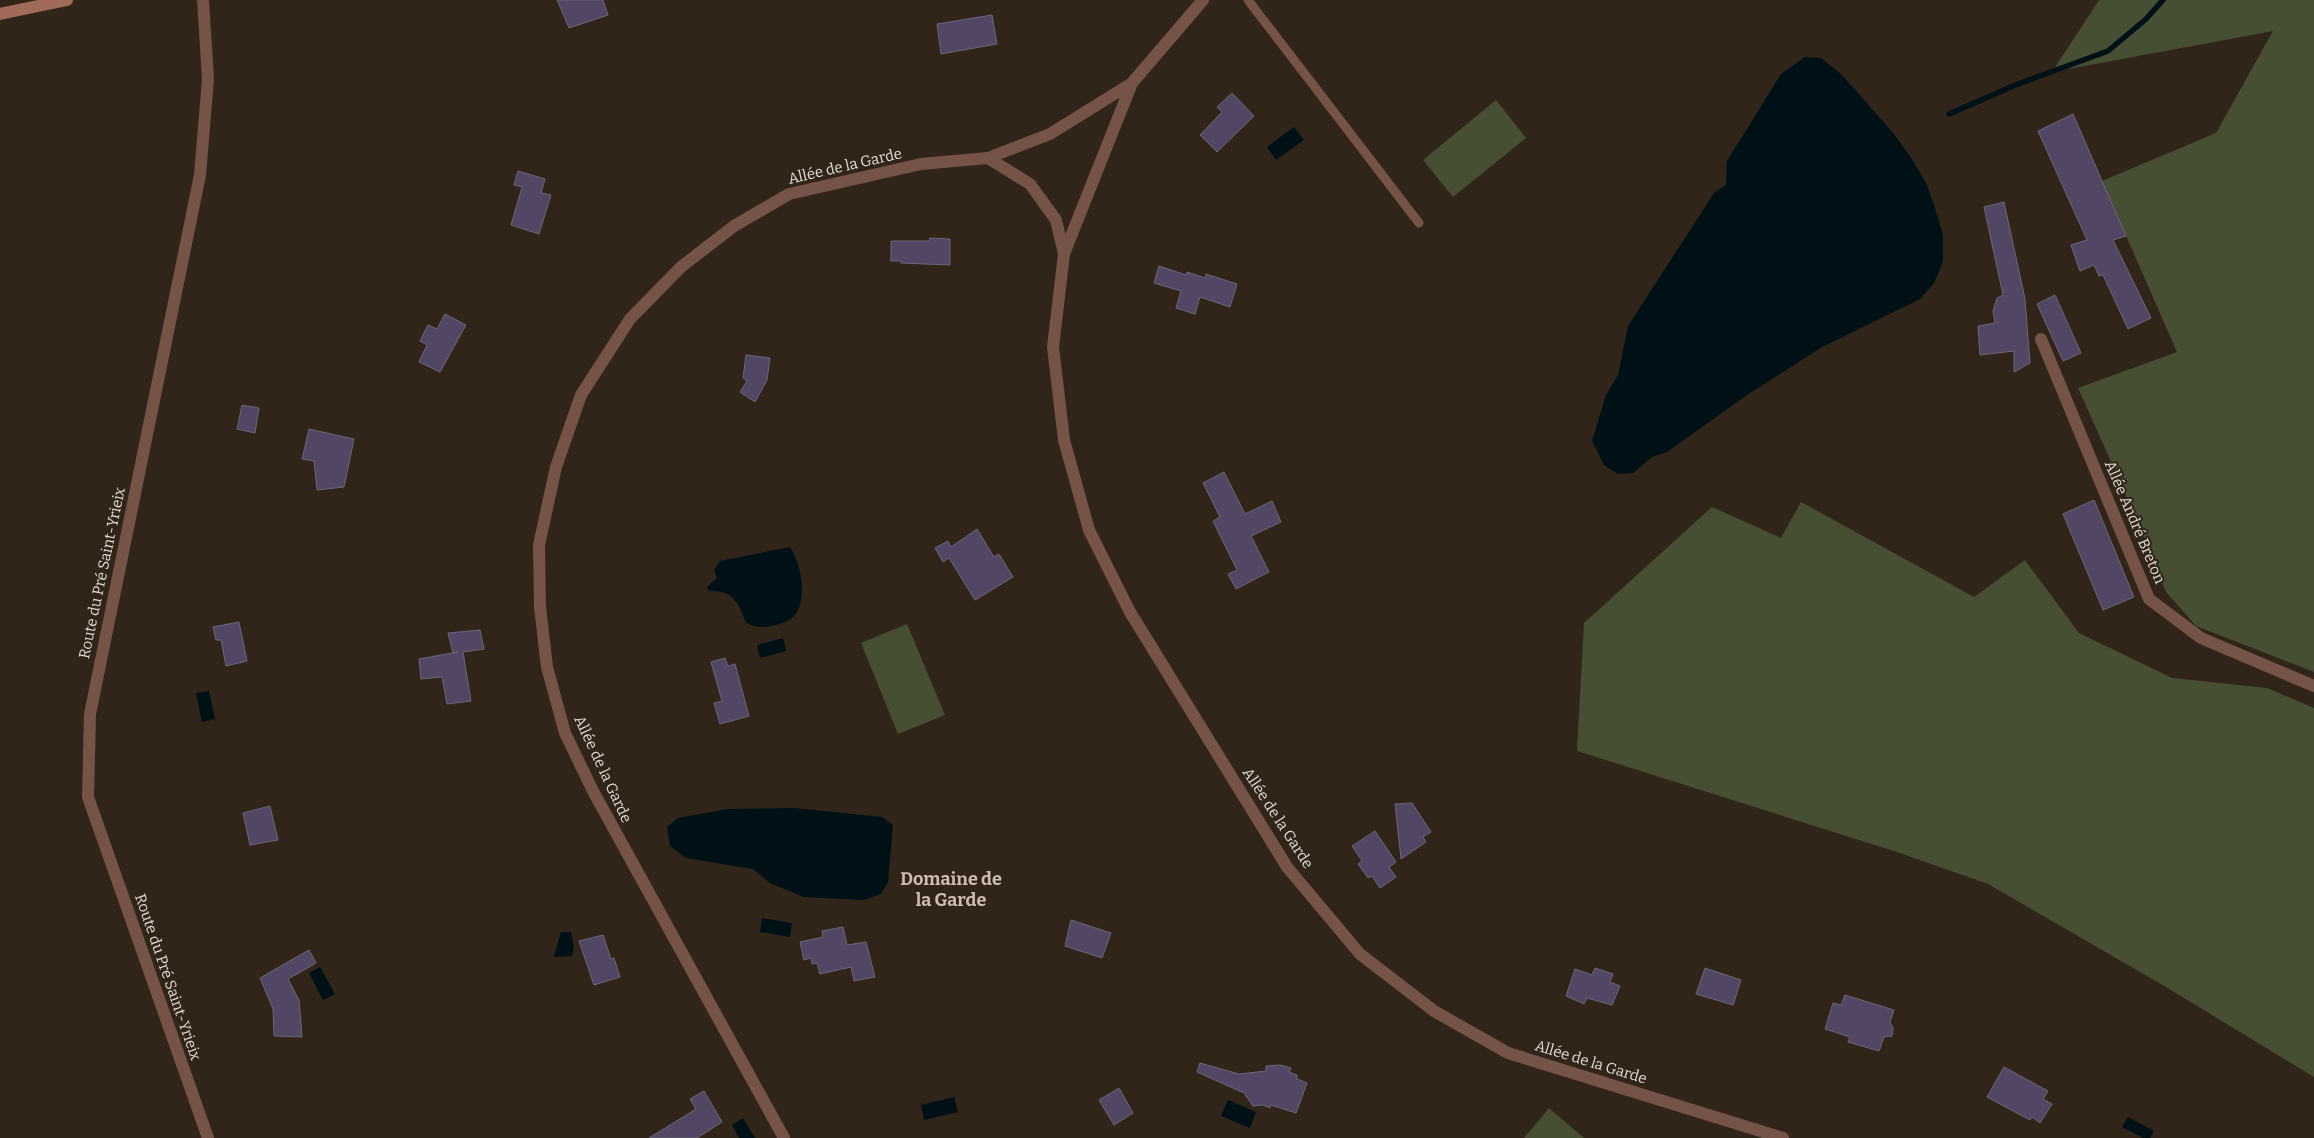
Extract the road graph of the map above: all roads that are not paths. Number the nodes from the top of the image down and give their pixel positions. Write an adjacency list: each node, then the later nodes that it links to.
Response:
1 (67, 0): 5 (main road)
2 (202, 0): 12 (street, Route du Pré Saint-Yrieix)
3 (1203, 0): 6 (street, Allée de la Garde)
4 (1248, 0): 8 (lane)
5 (0, 14)
6 (1132, 83): 7 (street, Allée de la Garde); 9 (street, Allée de la Garde)
7 (988, 158): 9 (street, Allée de la Garde); 13 (street, Allée de la Garde)
8 (1419, 223)
9 (1064, 254): 14 (street, Allée de la Garde)
10 (2041, 339): 11 (street, Allée André Breton)
11 (2314, 686)
12 (208, 1138)
13 (784, 1138)
14 (1783, 1138)

